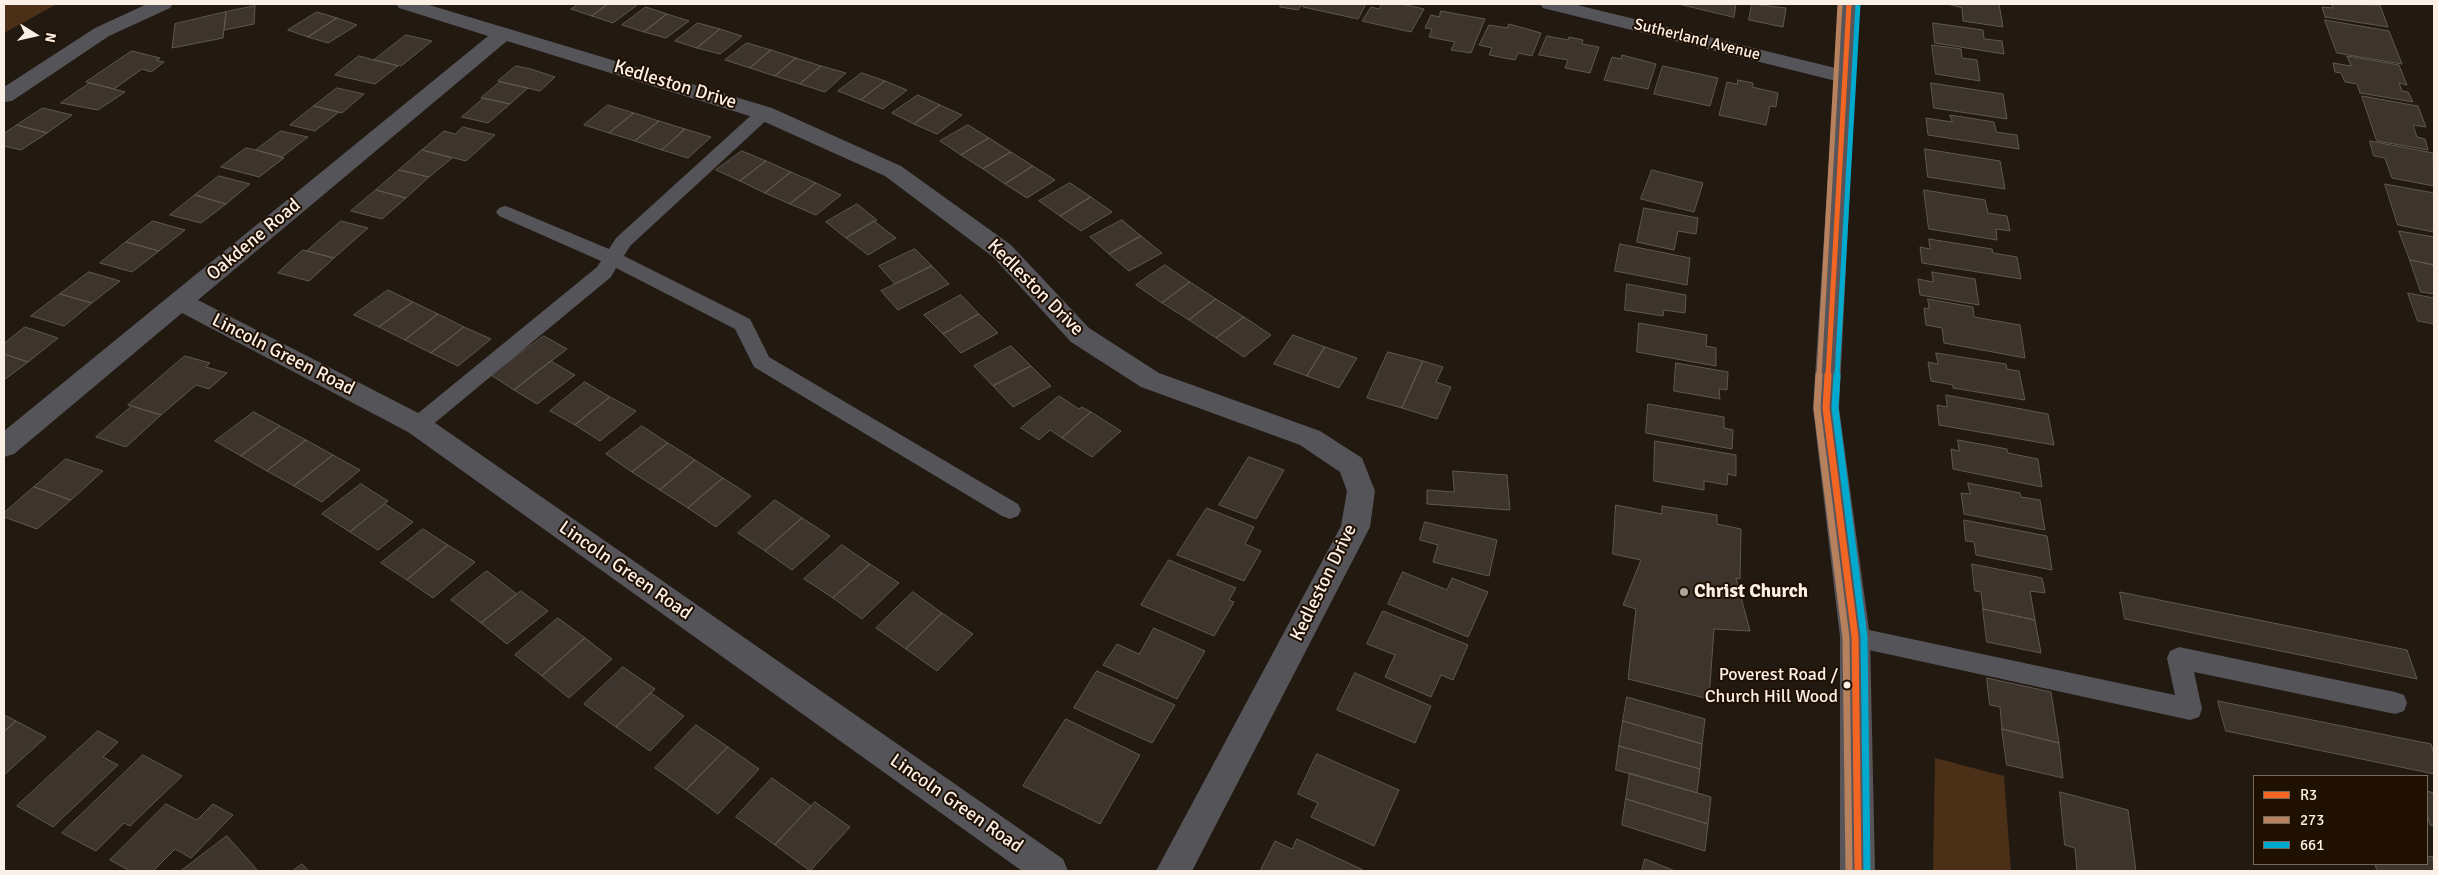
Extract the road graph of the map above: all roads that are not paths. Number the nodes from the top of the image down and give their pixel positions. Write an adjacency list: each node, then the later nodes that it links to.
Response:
1 (163, 4): 7 (street)
2 (406, 4): 5 (street, Kedleston Drive)
3 (1550, 4): 6 (street, Sutherland Avenue)
4 (1849, 4): 6 (street)
5 (504, 33): 8 (street, Kedleston Drive); 11 (street, Oakdene Road)
6 (1844, 77): 15 (street)
7 (4, 96)
8 (764, 113): 10 (lane); 18 (street, Kedleston Drive)
9 (505, 212): 10 (lane)
10 (612, 258): 12 (lane); 14 (lane)
11 (179, 301): 12 (street, Lincoln Green Road); 13 (street, Oakdene Road)
12 (418, 426): 17 (street, Lincoln Green Road)
13 (4, 446)
14 (1010, 510)
15 (1855, 637): 16 (lane); 19 (street)
16 (2395, 703)
17 (1051, 871)
18 (1174, 871)
19 (1858, 871)

